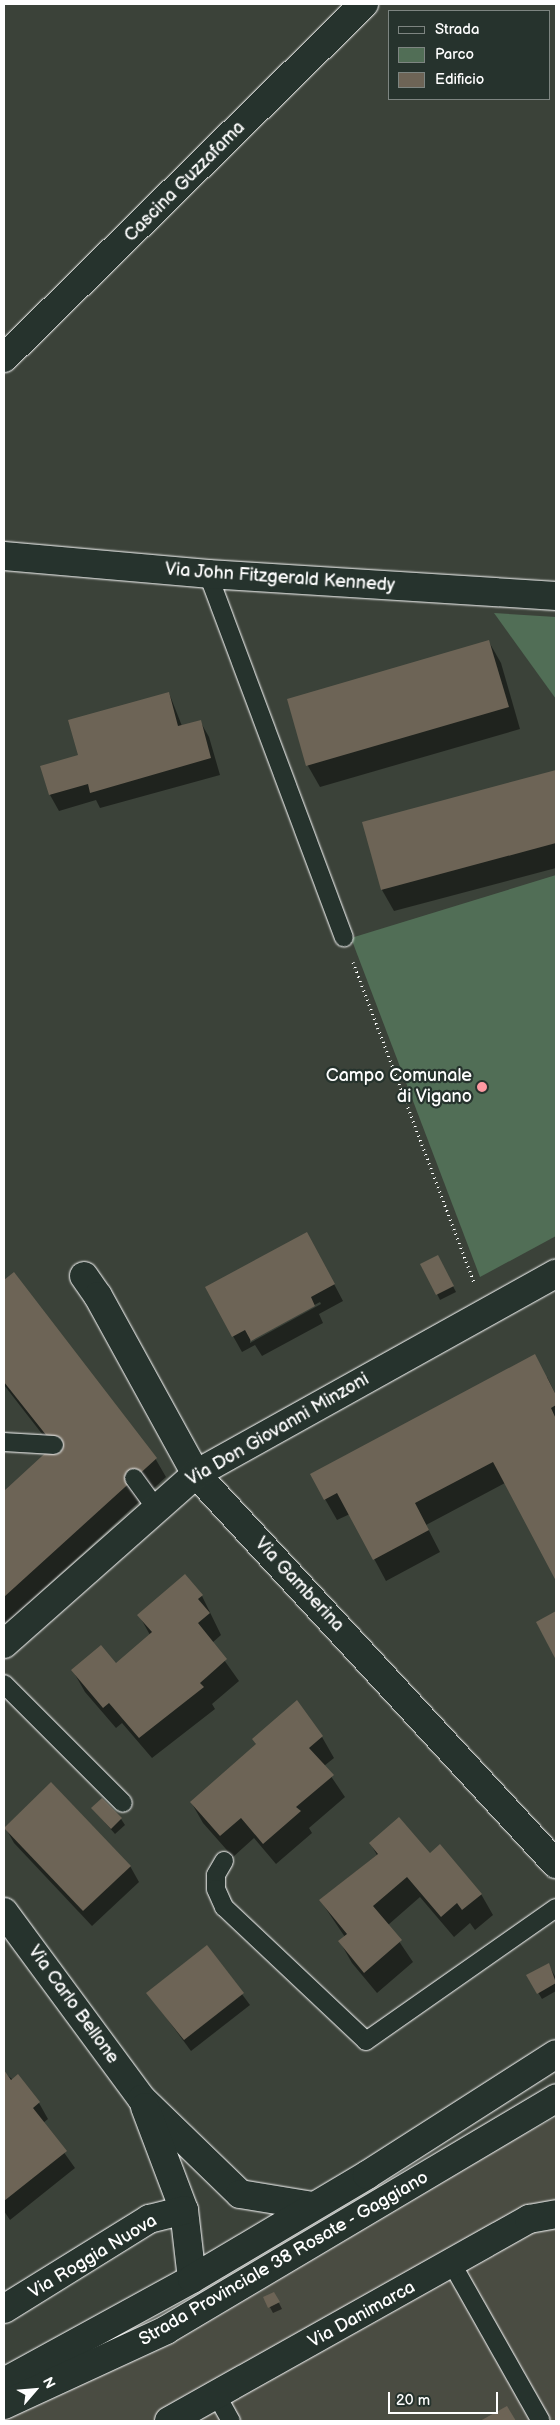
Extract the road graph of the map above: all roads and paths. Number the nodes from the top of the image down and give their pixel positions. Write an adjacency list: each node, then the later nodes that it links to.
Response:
1 (364, 4): 2 (street, Cascina Guzzafama)
2 (4, 358)
3 (4, 556): 4 (street, Via John Fitzgerald Kennedy)
4 (208, 574): 5 (street, Via John Fitzgerald Kennedy); 6 (lane)
5 (556, 596)
6 (344, 937): 9 (path)
7 (556, 1274): 9 (street, Via Don Giovanni Minzoni)
8 (84, 1276): 12 (street, Via Gamberina)
9 (484, 1312): 12 (street, Via Don Giovanni Minzoni)
10 (4, 1442): 11 (lane)
11 (54, 1446)
12 (196, 1474): 14 (street, Via Don Giovanni Minzoni); 19 (street, Via Gamberina)
13 (134, 1478): 14 (lane)
14 (158, 1510): 15 (street, Via Don Giovanni Minzoni)
15 (4, 1644)
16 (4, 1684): 17 (lane)
17 (123, 1803)
18 (224, 1861): 20 (lane)
19 (556, 1864)
20 (556, 1908)
21 (4, 1912): 24 (street, Via Carlo Bellone)
22 (556, 2054): 25 (street)
23 (556, 2098): 33 (street, Strada Provinciale 38 Rosate - Gaggiano)
24 (142, 2099): 25 (street, Via Carlo Bellone); 26 (street, Via Carlo Bellone)
25 (313, 2206): 29 (street)
26 (184, 2210): 29 (street, Via Carlo Bellone); 30 (street, Via Roggia Nuova)
27 (556, 2214): 28 (street, Via Danimarca)
28 (452, 2264): 32 (street, Via Danimarca); 36 (lane)
29 (192, 2279): 31 (street)
30 (4, 2309)
31 (4, 2382)
32 (217, 2396): 34 (street, Via Danimarca); 35 (lane)
33 (4, 2405)
34 (168, 2421)
35 (231, 2421)
36 (541, 2421)

